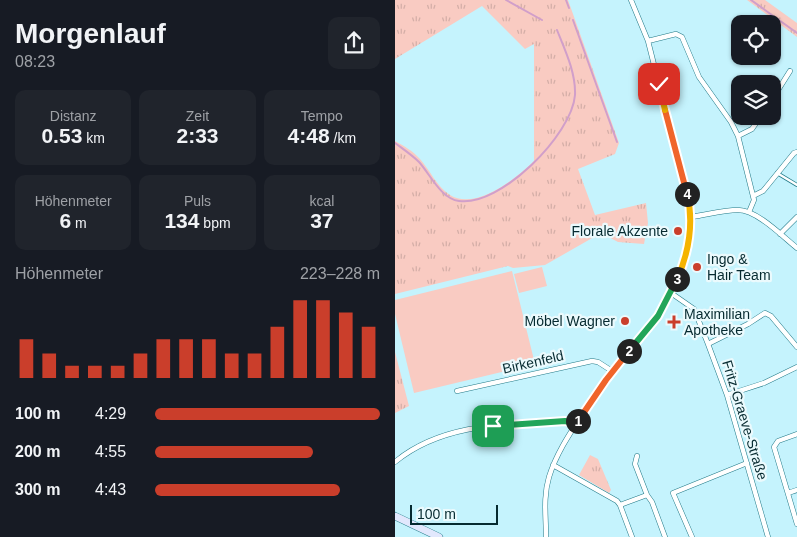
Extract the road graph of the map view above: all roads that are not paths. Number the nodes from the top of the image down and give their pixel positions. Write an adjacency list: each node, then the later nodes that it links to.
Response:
1 (631, 0): 2 (street)
2 (648, 41): 6 (street); 13 (street)
3 (790, 71): 4 (street)
4 (781, 85)
5 (755, 125): 6 (street)
6 (738, 136): 10 (street)
7 (796, 153): 8 (street)
8 (777, 173): 9 (lane); 10 (street)
9 (797, 185)
10 (753, 196): 11 (street)
11 (749, 212): 13 (street); 14 (street)
12 (797, 217): 14 (street)
13 (691, 218): 16 (street)
14 (780, 234): 15 (street)
15 (797, 248)
16 (671, 293): 17 (street, Fritz-Graeve-Straße); 20 (street)
17 (708, 344): 18 (street); 22 (street, Fritz-Graeve-Straße)
18 (797, 347)
19 (797, 367): 22 (street)
20 (613, 371): 21 (street, Birkenfeld); 23 (street)
21 (457, 391)
22 (727, 396): 27 (street, Fritz-Graeve-Straße)
23 (577, 424): 26 (street); 28 (street)
24 (797, 434): 30 (street)
25 (637, 456): 31 (street)
26 (395, 462)
27 (747, 463): 39 (street); 40 (street, Fritz-Graeve-Straße)
28 (553, 465): 32 (street); 36 (street)
29 (797, 490): 30 (street)
30 (788, 493): 34 (street)
31 (647, 495): 32 (street); 38 (street)
32 (620, 505): 37 (street)
33 (395, 516): 35 (main road)
34 (797, 524)
35 (439, 537)
36 (546, 537)
37 (633, 537)
38 (665, 537)
39 (692, 537)
40 (768, 537)

